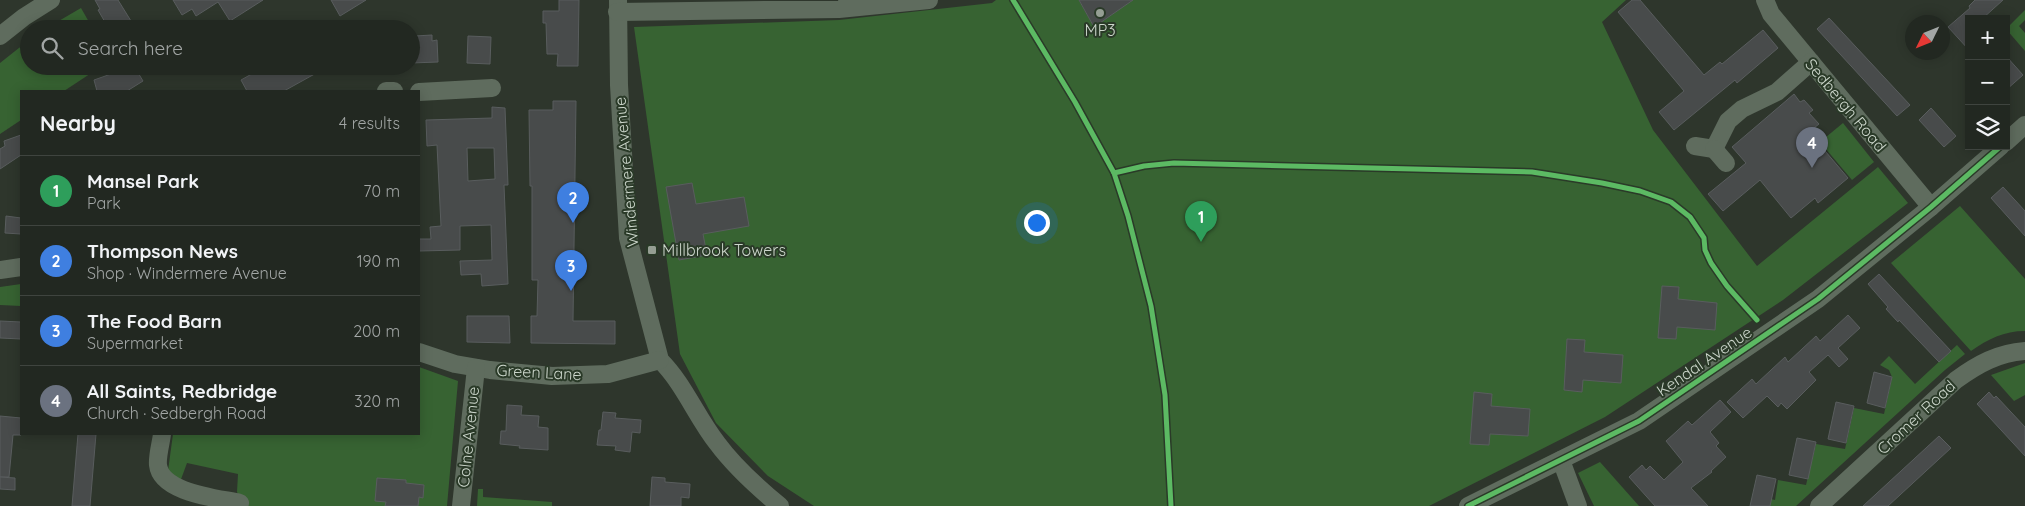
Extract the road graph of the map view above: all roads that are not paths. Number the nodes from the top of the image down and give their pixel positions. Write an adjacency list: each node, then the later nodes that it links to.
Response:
1 (51, 0): 5 (street)
2 (929, 0): 4 (street)
3 (1765, 0): 8 (street, Sedbergh Road)
4 (617, 6): 22 (street, Windermere Avenue)
5 (20, 20)
6 (20, 20): 7 (street)
7 (0, 36)
8 (1811, 62): 14 (street); 17 (street, Sedbergh Road)
9 (492, 88): 10 (street)
10 (420, 92)
11 (2025, 125): 12 (street)
12 (2010, 138)
13 (1695, 146): 14 (street)
14 (1714, 149): 16 (street)
15 (1996, 150): 17 (street, Kendal Avenue)
16 (1726, 162)
17 (1931, 207): 25 (street, Kendal Avenue)
18 (20, 267): 19 (street)
19 (0, 270)
20 (2025, 351): 31 (street, Cromer Road)
21 (420, 352): 23 (street, Green Lane)
22 (660, 360): 23 (street, Green Lane); 28 (street, Windermere Avenue)
23 (476, 368): 27 (street, Colne Avenue)
24 (162, 435): 26 (street)
25 (1561, 460): 29 (street, Kendal Avenue); 30 (street)
26 (240, 503)
27 (461, 506)
28 (780, 506)
29 (1468, 506)
30 (1578, 506)
31 (1819, 506)

